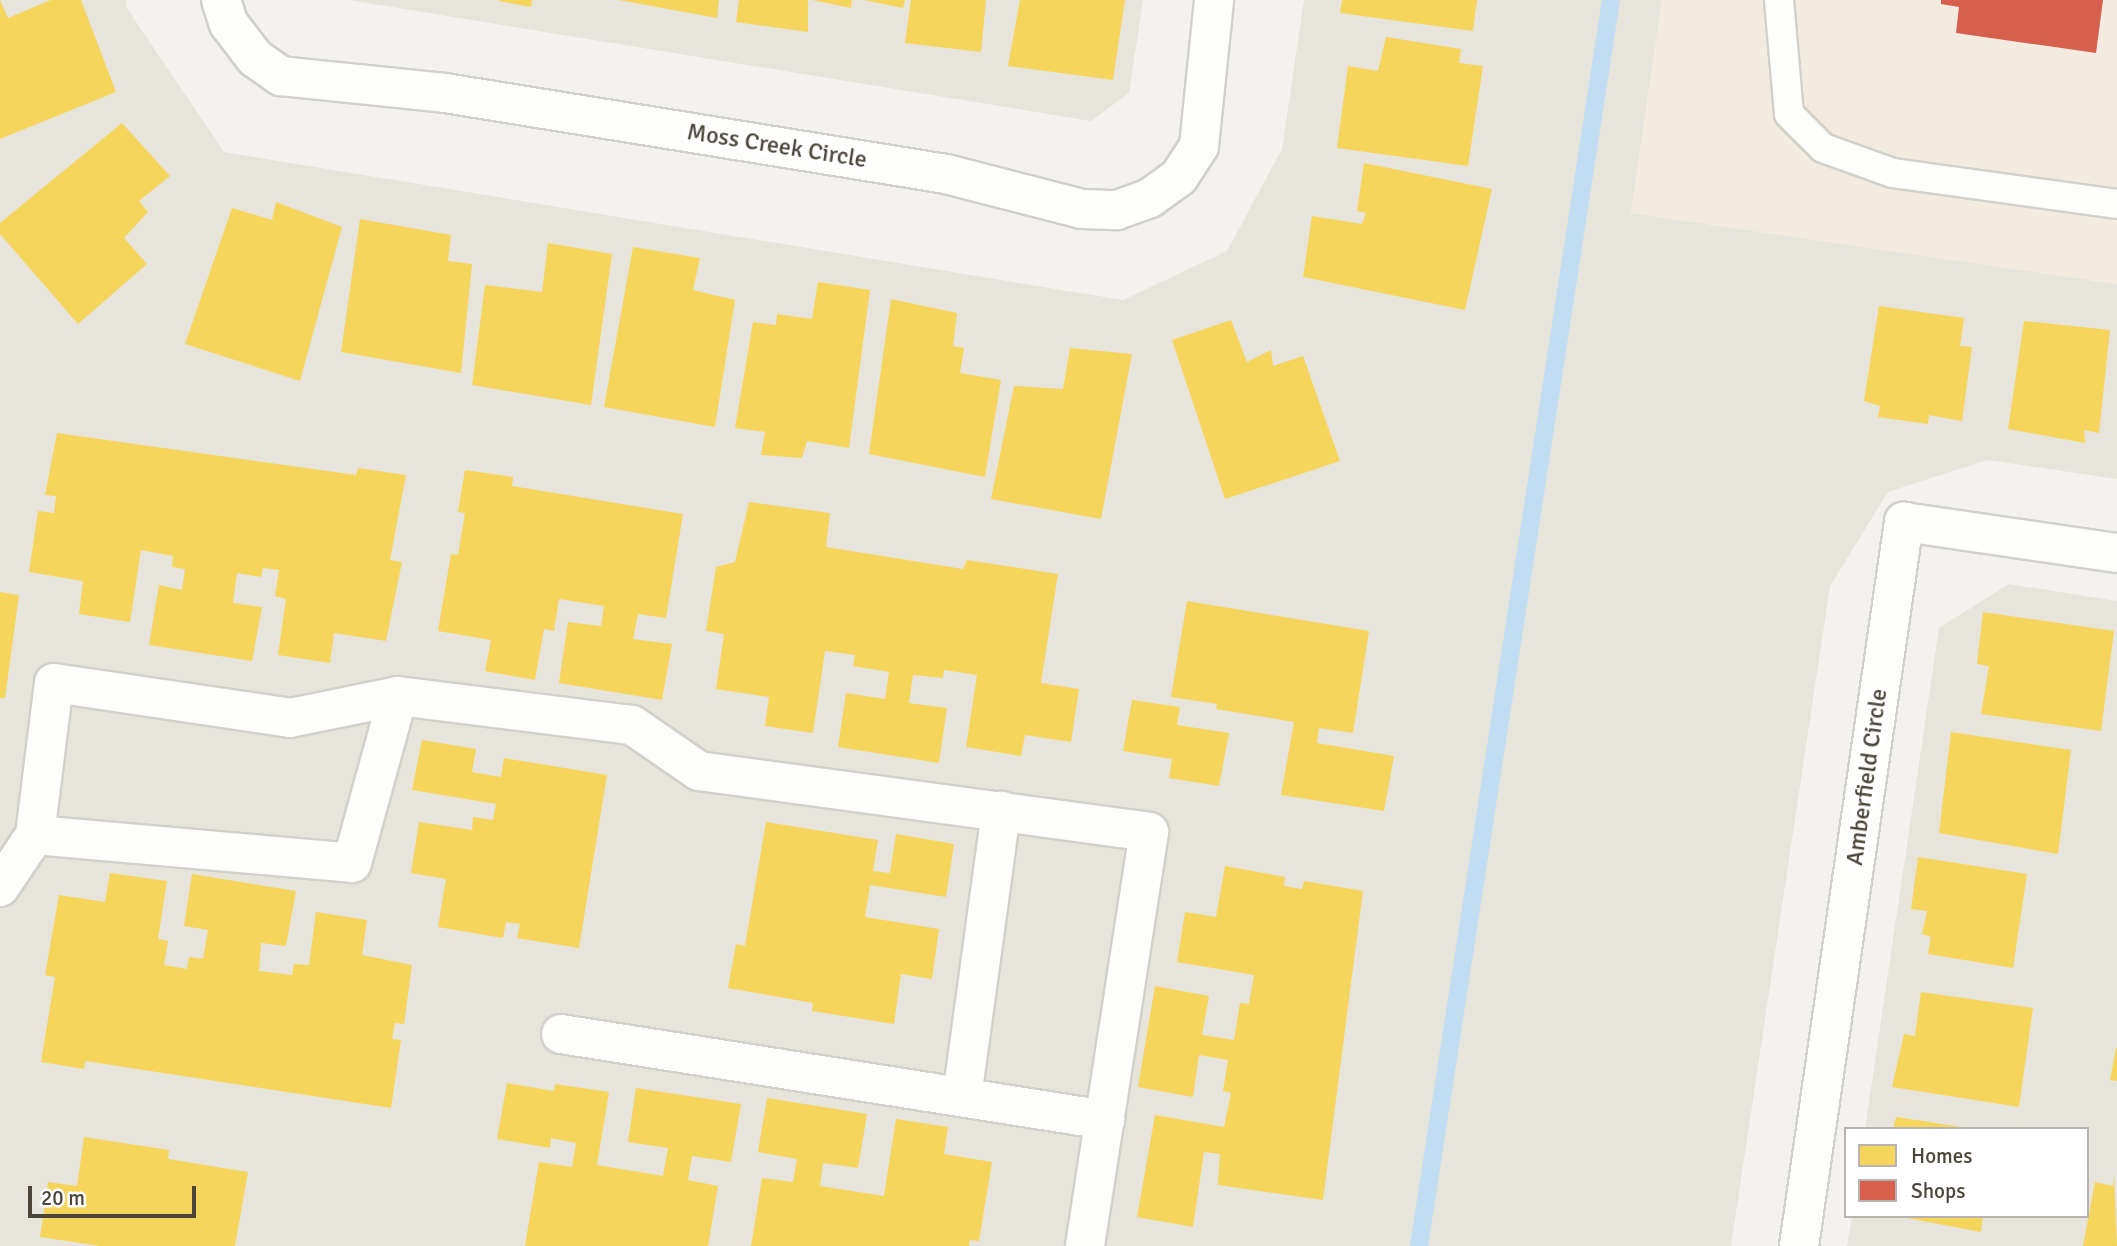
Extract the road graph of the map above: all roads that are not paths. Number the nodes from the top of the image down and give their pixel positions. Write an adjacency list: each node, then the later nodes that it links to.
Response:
1 (221, 0): 2 (street, Moss Creek Circle)
2 (1214, 0)
3 (1779, 0): 4 (lane)
4 (2117, 204)
5 (2117, 553): 14 (street, Amberfield Circle)
6 (398, 696): 7 (street); 8 (street); 8 (street)
7 (1001, 811): 11 (street); 12 (street)
8 (35, 835): 9 (street)
9 (0, 887)
10 (561, 1034): 11 (street)
11 (962, 1097): 12 (street)
12 (1105, 1120): 13 (street)
13 (1085, 1246)
14 (1799, 1246)

